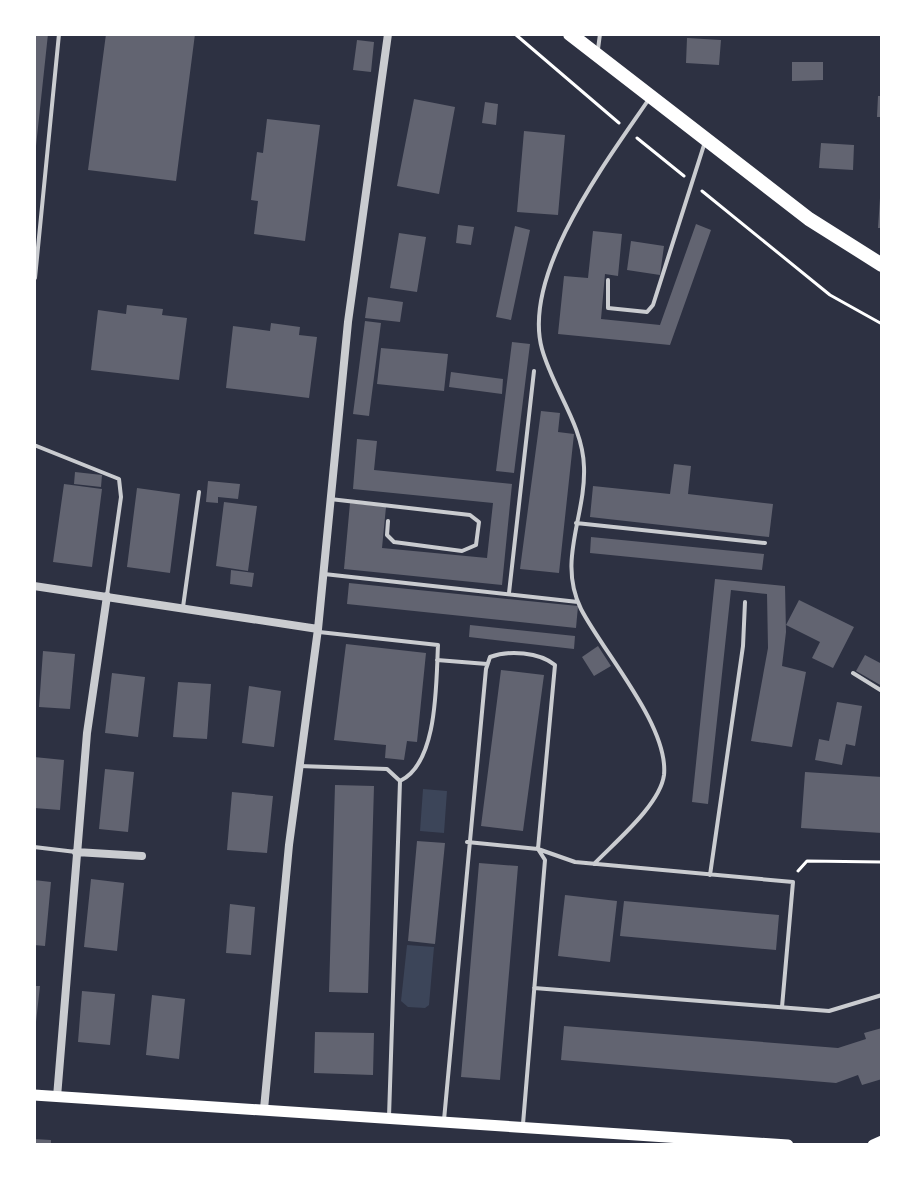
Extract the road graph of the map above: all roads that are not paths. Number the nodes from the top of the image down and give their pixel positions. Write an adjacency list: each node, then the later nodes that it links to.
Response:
1 (59, 34): 9 (lane)
2 (388, 34): 14 (street)
3 (570, 34): 5 (highway)
4 (600, 34): 5 (lane)
5 (597, 56): 6 (highway)
6 (651, 97): 7 (highway); 16 (lane)
7 (705, 142): 8 (highway); 10 (lane)
8 (882, 265)
9 (35, 278)
10 (608, 280)
11 (534, 371): 20 (lane)
12 (34, 445): 21 (lane)
13 (199, 492): 24 (lane)
14 (328, 499): 15 (lane); 18 (street)
15 (388, 521)
16 (576, 523): 17 (lane); 22 (lane)
17 (765, 543)
18 (322, 573): 20 (lane); 25 (street)
19 (34, 586): 21 (street)
20 (509, 593): 22 (lane)
21 (107, 596): 24 (street); 35 (street)
22 (578, 602): 37 (lane)
23 (745, 602): 38 (lane)
24 (183, 607): 25 (street)
25 (318, 631): 26 (lane); 30 (street)
26 (437, 660): 27 (lane); 31 (lane)
27 (488, 664): 32 (lane); 34 (lane)
28 (853, 673): 29 (lane)
29 (882, 691)
30 (298, 766): 31 (lane); 44 (street)
31 (400, 781): 45 (lane)
32 (467, 842): 34 (lane); 46 (lane)
33 (34, 847): 35 (lane)
34 (538, 849): 37 (lane); 39 (lane)
35 (76, 852): 36 (street); 43 (street)
36 (142, 856)
37 (594, 864): 38 (lane)
38 (710, 875): 41 (lane)
39 (534, 988): 41 (lane); 47 (lane)
40 (882, 995): 41 (lane)
41 (782, 1007)
42 (34, 1095): 43 (main road)
43 (57, 1097): 44 (main road)
44 (264, 1109): 45 (main road)
45 (389, 1117): 46 (main road)
46 (444, 1120): 47 (main road)
47 (523, 1126): 49 (main road)
48 (882, 1141): 50 (main road)
49 (788, 1145)
50 (873, 1145)

